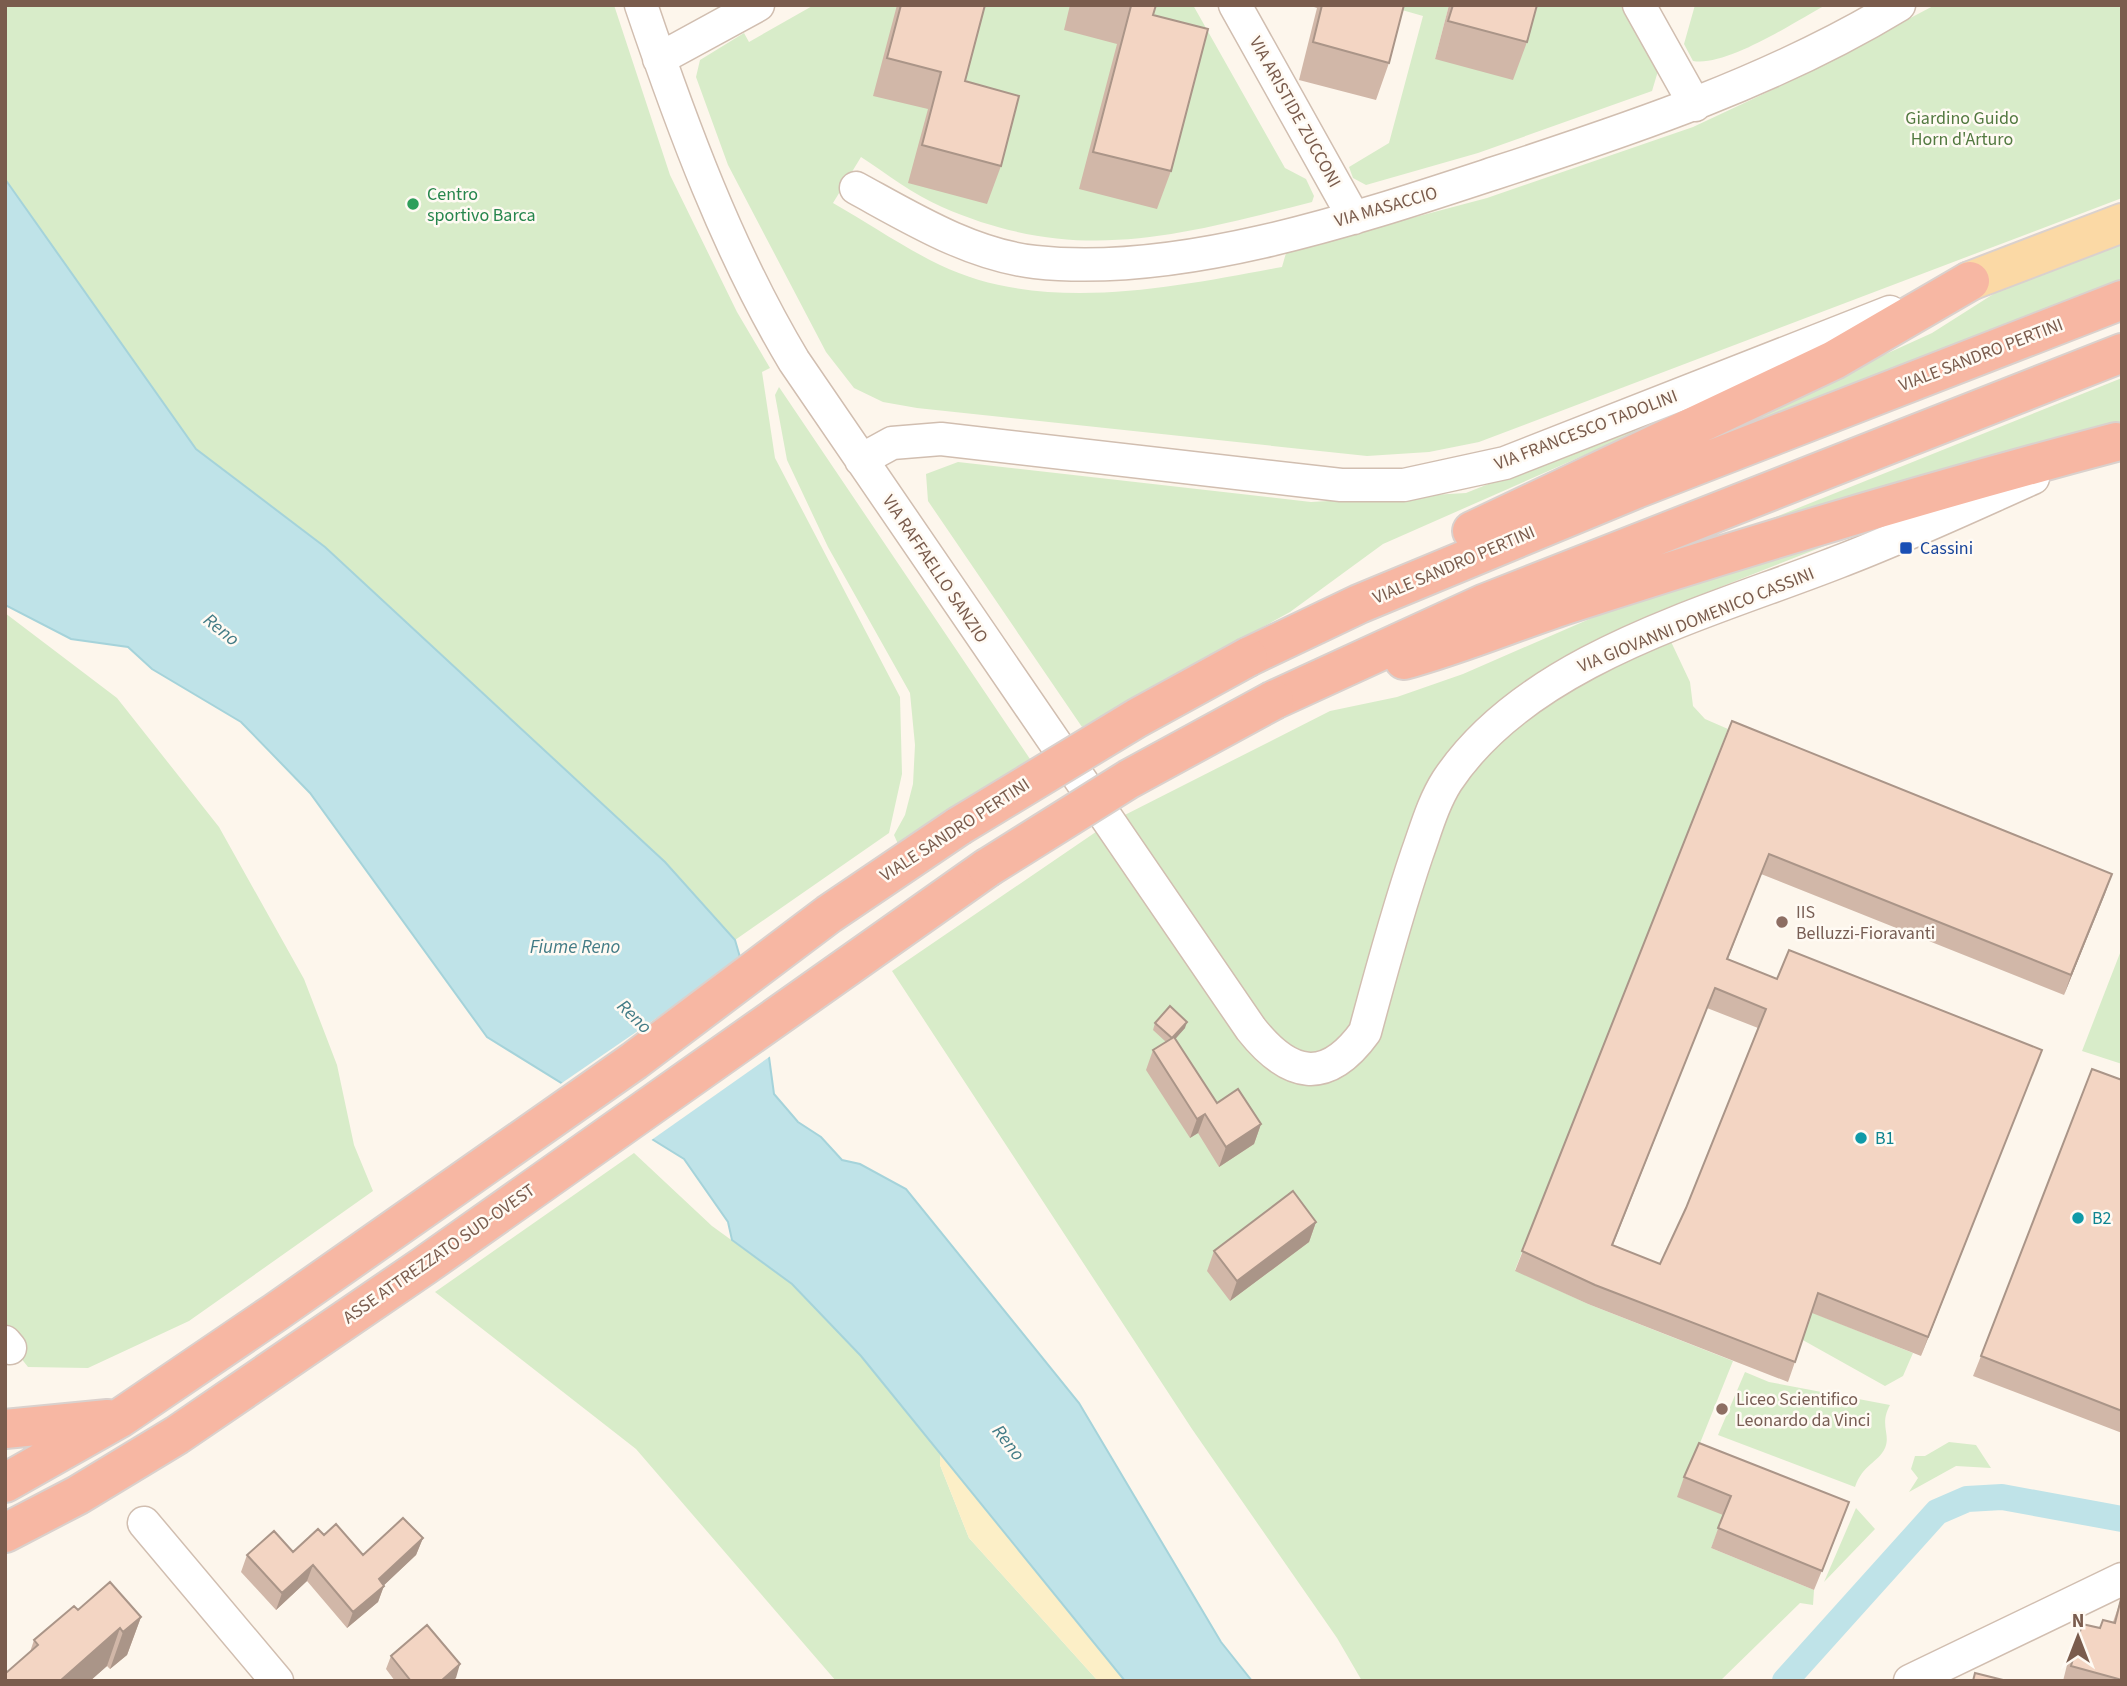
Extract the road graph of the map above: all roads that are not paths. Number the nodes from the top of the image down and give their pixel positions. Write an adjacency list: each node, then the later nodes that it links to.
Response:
1 (641, 5): 6 (street, VIA RAFFAELLO SANZIO)
2 (758, 5): 6 (street)
3 (1236, 5): 9 (street, VIA ARISTIDE ZUCCONI)
4 (1639, 5): 7 (street)
5 (1899, 5): 7 (street, VIA MASACCIO)
6 (659, 59): 15 (street, VIA RAFFAELLO SANZIO)
7 (1695, 105): 9 (street, VIA MASACCIO)
8 (856, 188): 9 (street, VIA MASACCIO)
9 (1354, 218)
10 (2122, 223): 11 (main road, VIA FRANCESCO TADOLINI)
11 (1970, 281): 15 (street, VIA FRANCESCO TADOLINI); 16 (highway)
12 (2122, 300): 16 (highway, VIALE SANDRO PERTINI)
13 (2122, 353): 17 (highway)
14 (2119, 441): 17 (highway); 18 (street, VIA GIOVANNI DOMENICO CASSINI)
15 (861, 460): 18 (street, VIA RAFFAELLO SANZIO)
16 (1359, 604): 19 (highway, VIALE SANDRO PERTINI, bridge)
17 (1291, 693): 23 (highway, ASSE ATTREZZATO SUD-OVEST, bridge)
18 (1315, 1069)
19 (120, 1418): 20 (highway); 21 (highway)
20 (5, 1429)
21 (5, 1483)
22 (144, 1524): 25 (street)
23 (5, 1533)
24 (2122, 1579): 26 (street)
25 (277, 1681)
26 (1910, 1681)

